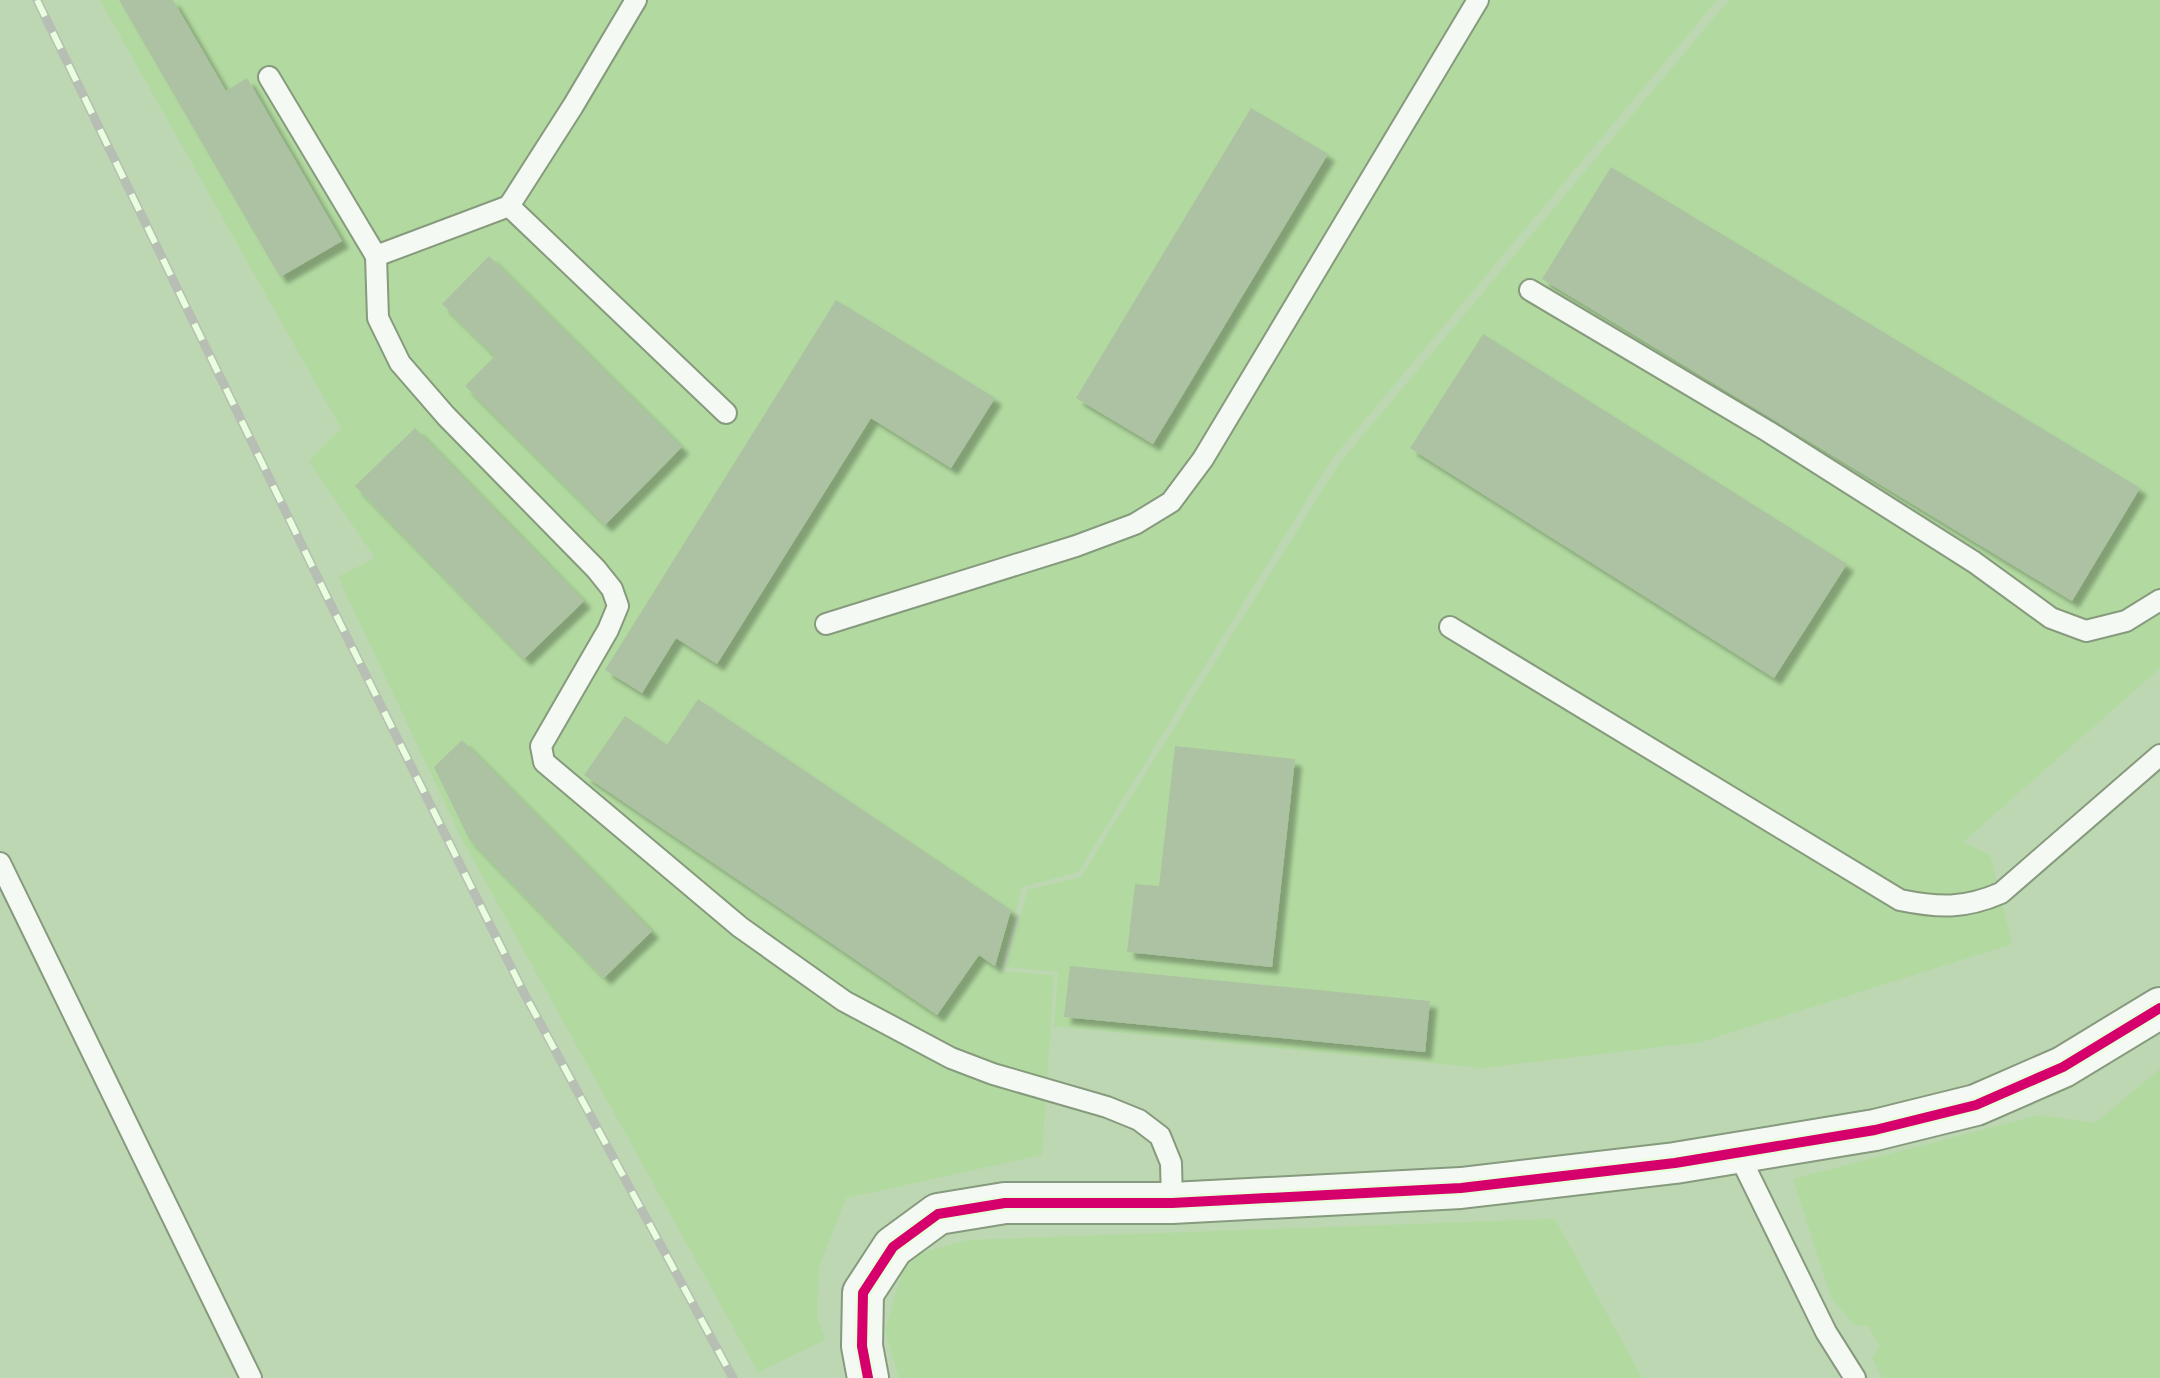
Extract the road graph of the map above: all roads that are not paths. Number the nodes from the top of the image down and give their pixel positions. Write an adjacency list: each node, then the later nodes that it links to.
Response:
1 (636, 0): 4 (lane)
2 (1478, 0): 9 (lane)
3 (269, 77): 5 (lane)
4 (509, 206): 5 (lane); 7 (lane)
5 (376, 256): 15 (lane)
6 (1530, 290): 8 (lane)
7 (726, 413)
8 (2160, 600)
9 (826, 624)
10 (1450, 627): 11 (lane)
11 (2160, 755)
12 (0, 863): 16 (lane)
13 (2160, 1008): 14 (street)
14 (1738, 1153): 15 (street); 18 (lane)
15 (1172, 1203): 17 (street)
16 (251, 1378)
17 (868, 1378)
18 (1855, 1378)

